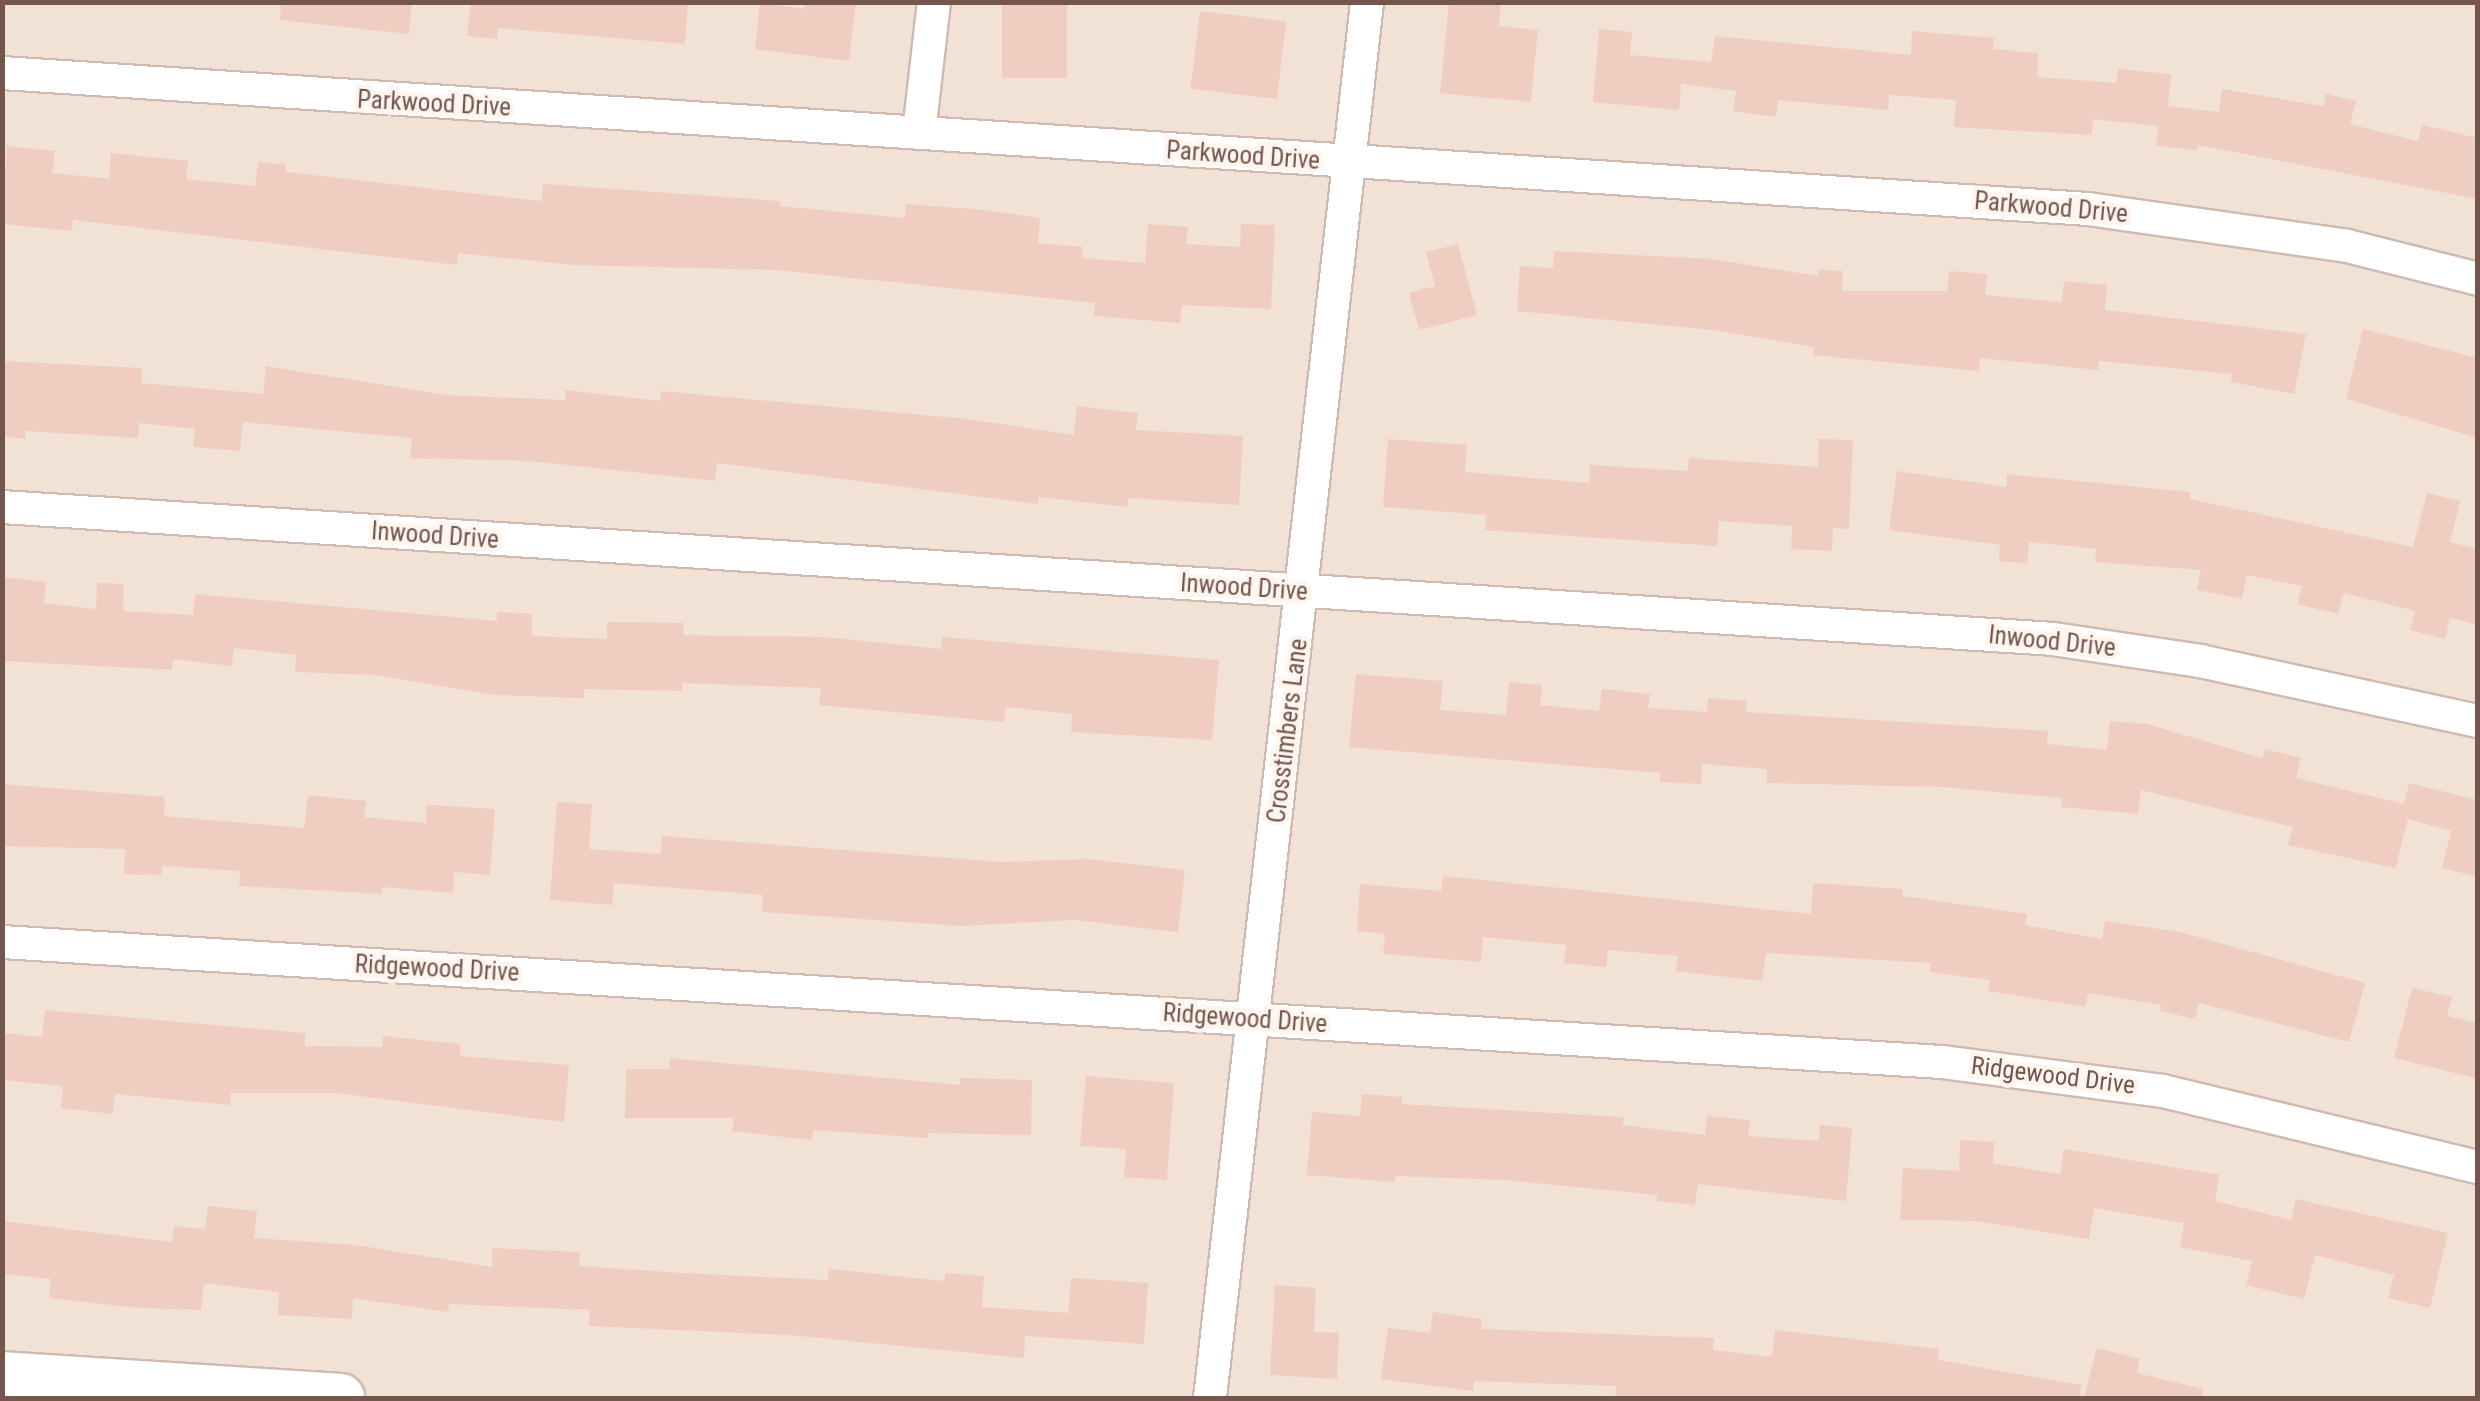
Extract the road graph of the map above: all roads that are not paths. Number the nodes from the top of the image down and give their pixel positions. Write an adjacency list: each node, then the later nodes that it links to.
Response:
1 (934, 2): 4 (street)
2 (1368, 2): 5 (street, Crosstimbers Lane)
3 (2, 73): 4 (street, Parkwood Drive)
4 (919, 134): 5 (street, Parkwood Drive)
5 (1353, 164): 6 (street, Parkwood Drive); 8 (street, Crosstimbers Lane)
6 (2478, 280)
7 (2, 507): 8 (street, Inwood Drive)
8 (1305, 592): 9 (street, Inwood Drive); 11 (street, Crosstimbers Lane)
9 (2478, 721)
10 (2, 942): 11 (street, Ridgewood Drive)
11 (1254, 1019): 12 (street, Ridgewood Drive); 15 (street, Crosstimbers Lane)
12 (2478, 1167)
13 (2, 1376): 14 (main road)
14 (340, 1398)
15 (1210, 1398)

